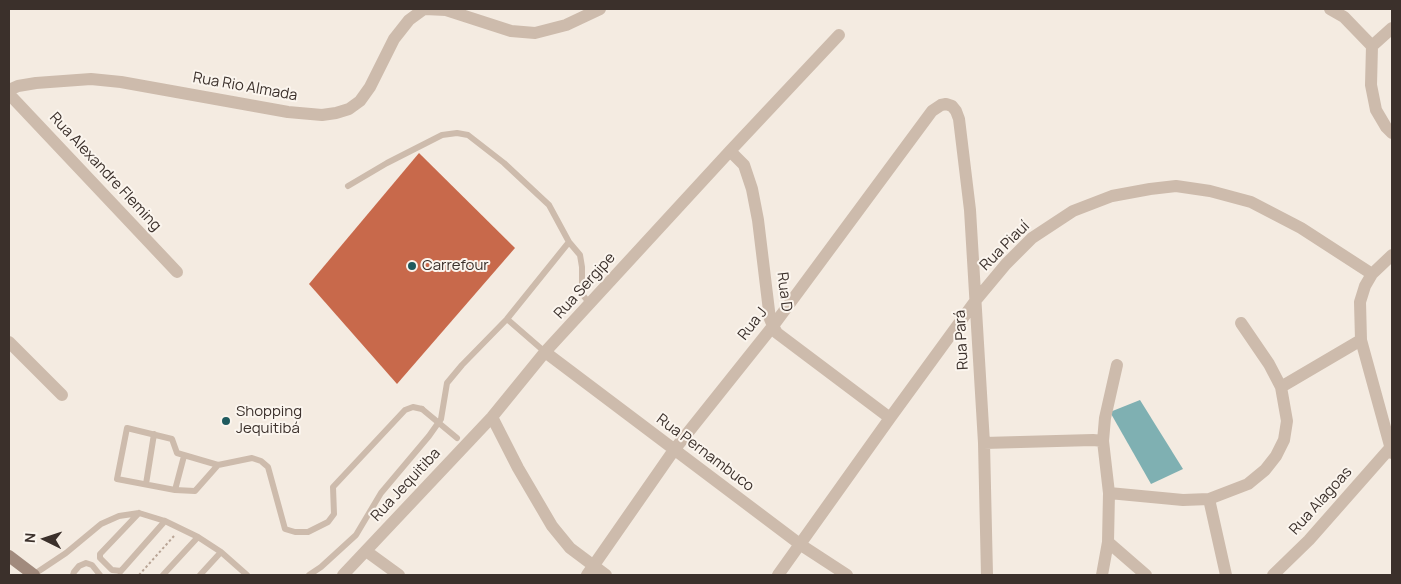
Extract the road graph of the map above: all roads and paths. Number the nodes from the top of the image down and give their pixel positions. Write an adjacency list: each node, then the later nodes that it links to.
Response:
1 (425, 9): 4 (street); 8 (street, Rua Rio Almada)
2 (600, 9): 4 (street)
3 (1330, 9): 7 (street)
4 (445, 10)
5 (1392, 28): 7 (street)
6 (839, 35): 12 (street, Rua Sergipe)
7 (1372, 46): 11 (street)
8 (9, 90)
9 (9, 94): 16 (street, Rua Alexandre Fleming)
10 (952, 106): 18 (street, Rua Pará); 22 (street, Rua J)
11 (1392, 133)
12 (730, 151): 19 (street, Rua Sergipe); 22 (street, Rua D)
13 (348, 186): 14 (lane)
14 (569, 242): 19 (lane); 20 (lane)
15 (1392, 255): 17 (street)
16 (177, 272)
17 (1372, 274): 18 (street, Rua Piauí); 23 (street)
18 (976, 300): 30 (street, Rua Piauí); 34 (street, Rua Pará)
19 (590, 304): 25 (street, Rua Sergipe)
20 (507, 319): 25 (lane); 62 (lane)
21 (1241, 323): 27 (street)
22 (773, 326): 30 (street, Rua D); 35 (street, Rua J)
23 (1361, 340): 27 (street); 36 (street)
24 (9, 342): 28 (street)
25 (546, 352): 29 (street, Rua Sergipe); 35 (street, Rua Pernambuco)
26 (1117, 366): 32 (street)
27 (1281, 387): 42 (street)
28 (62, 395)
29 (492, 417): 33 (street, Rua Jequitiba); 52 (street)
30 (890, 418): 48 (street, Rua Piauí)
31 (154, 434): 37 (lane); 39 (lane); 39 (lane)
32 (1104, 441): 34 (street); 41 (street)
33 (461, 442): 38 (lane, bridge); 49 (street, Rua Jequitiba)
34 (984, 443): 68 (street, Rua Pará)
35 (674, 450): 48 (street, Rua Pernambuco); 52 (street, Rua J)
36 (1391, 450): 72 (street, Rua Alagoas)
37 (184, 456): 38 (lane); 40 (lane)
38 (218, 465): 40 (lane)
39 (146, 484): 40 (lane)
40 (175, 490)
41 (1109, 493): 42 (street); 47 (street)
42 (1209, 499): 71 (street)
43 (139, 513): 44 (lane); 53 (lane); 54 (lane)
44 (165, 521): 45 (lane); 53 (lane)
45 (180, 528): 46 (lane); 58 (path)
46 (198, 537): 50 (lane); 59 (lane)
47 (1108, 542): 69 (street); 70 (street)
48 (801, 545): 66 (street, Rua Piauí); 67 (street, Rua Pernambuco)
49 (366, 551): 63 (street, Rua Jequitiba); 64 (street)
50 (221, 552): 60 (lane); 61 (lane)
51 (9, 556): 54 (main road)
52 (590, 571): 65 (street)
53 (119, 573)
54 (33, 575): 55 (lane)
55 (40, 575)
56 (73, 575): 57 (lane)
57 (100, 575)
58 (139, 575)
59 (163, 575)
60 (200, 575)
61 (247, 575)
62 (309, 575)
63 (343, 575)
64 (398, 575)
65 (606, 575)
66 (778, 575)
67 (846, 575)
68 (987, 575)
69 (1102, 575)
70 (1146, 575)
71 (1226, 575)
72 (1273, 575)

